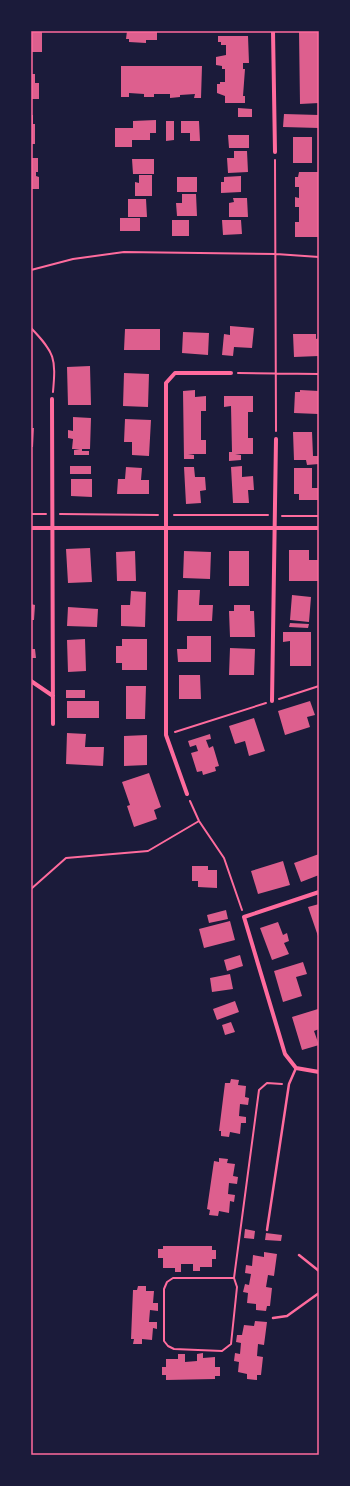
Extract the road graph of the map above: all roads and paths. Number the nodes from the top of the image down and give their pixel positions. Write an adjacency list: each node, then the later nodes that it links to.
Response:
1 (273, 31): 2 (street)
2 (275, 152): 3 (path)
3 (276, 254): 4 (path); 5 (path); 8 (path)
4 (319, 257)
5 (31, 270)
6 (31, 328): 10 (path)
7 (231, 373): 8 (path); 14 (street)
8 (276, 374): 9 (path); 11 (path)
9 (319, 374)
10 (52, 399): 13 (street)
11 (276, 439): 15 (street)
12 (31, 528): 13 (street)
13 (53, 528): 14 (street); 19 (street)
14 (166, 528): 15 (street); 22 (street)
15 (275, 528): 16 (street); 20 (street)
16 (319, 528)
17 (31, 681): 19 (street)
18 (319, 686): 20 (path)
19 (53, 696): 21 (street)
20 (272, 701): 22 (path)
21 (53, 724)
22 (166, 735): 23 (street)
23 (187, 794): 24 (path)
24 (199, 821): 25 (path); 27 (path)
25 (31, 888)
26 (319, 892): 27 (street)
27 (244, 917): 28 (street)
28 (296, 1068): 29 (street); 30 (lane)
29 (319, 1072)
30 (289, 1084): 31 (lane); 34 (path)
31 (267, 1230)
32 (299, 1255): 33 (lane)
33 (319, 1271)
34 (234, 1278): 34 (path)
35 (319, 1293): 36 (lane)
36 (273, 1318)

